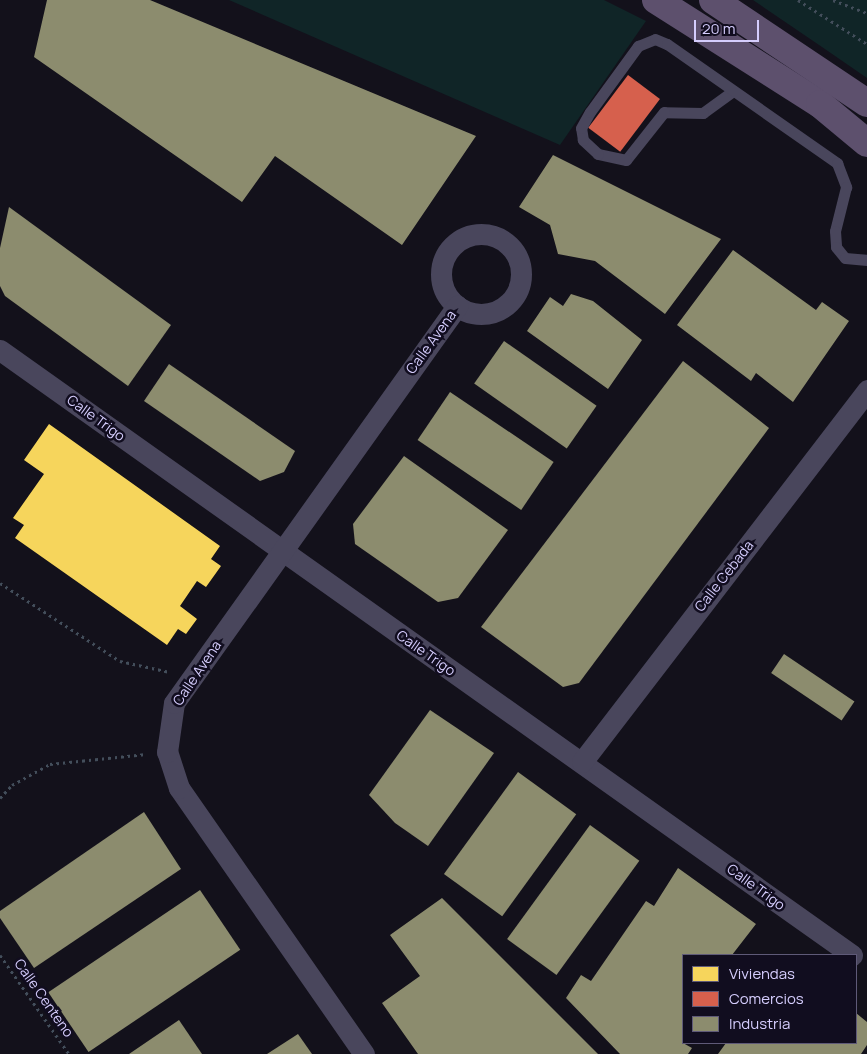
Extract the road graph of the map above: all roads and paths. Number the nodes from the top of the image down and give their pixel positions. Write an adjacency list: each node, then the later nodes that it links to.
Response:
1 (656, 0): 9 (main road)
2 (713, 0): 8 (main road)
3 (798, 0): 6 (path)
4 (833, 0): 5 (path)
5 (867, 13)
6 (867, 44)
7 (733, 91): 7 (lane); 10 (lane)
8 (867, 103)
9 (867, 143)
10 (867, 260)
11 (457, 306): 14 (street, Calle Avena)
12 (0, 350): 14 (street, Calle Trigo)
13 (867, 390): 18 (street, Calle Cebada)
14 (281, 551): 16 (street, Calle Avena); 18 (street, Calle Trigo)
15 (0, 583): 16 (path)
16 (193, 678): 17 (street, Calle Avena)
17 (167, 752): 19 (path); 23 (street, Calle Avena)
18 (582, 762): 20 (street, Calle Trigo)
19 (0, 798)
20 (851, 954)
21 (0, 955): 22 (path, Calle Centeno)
22 (69, 1054)
23 (364, 1054)

